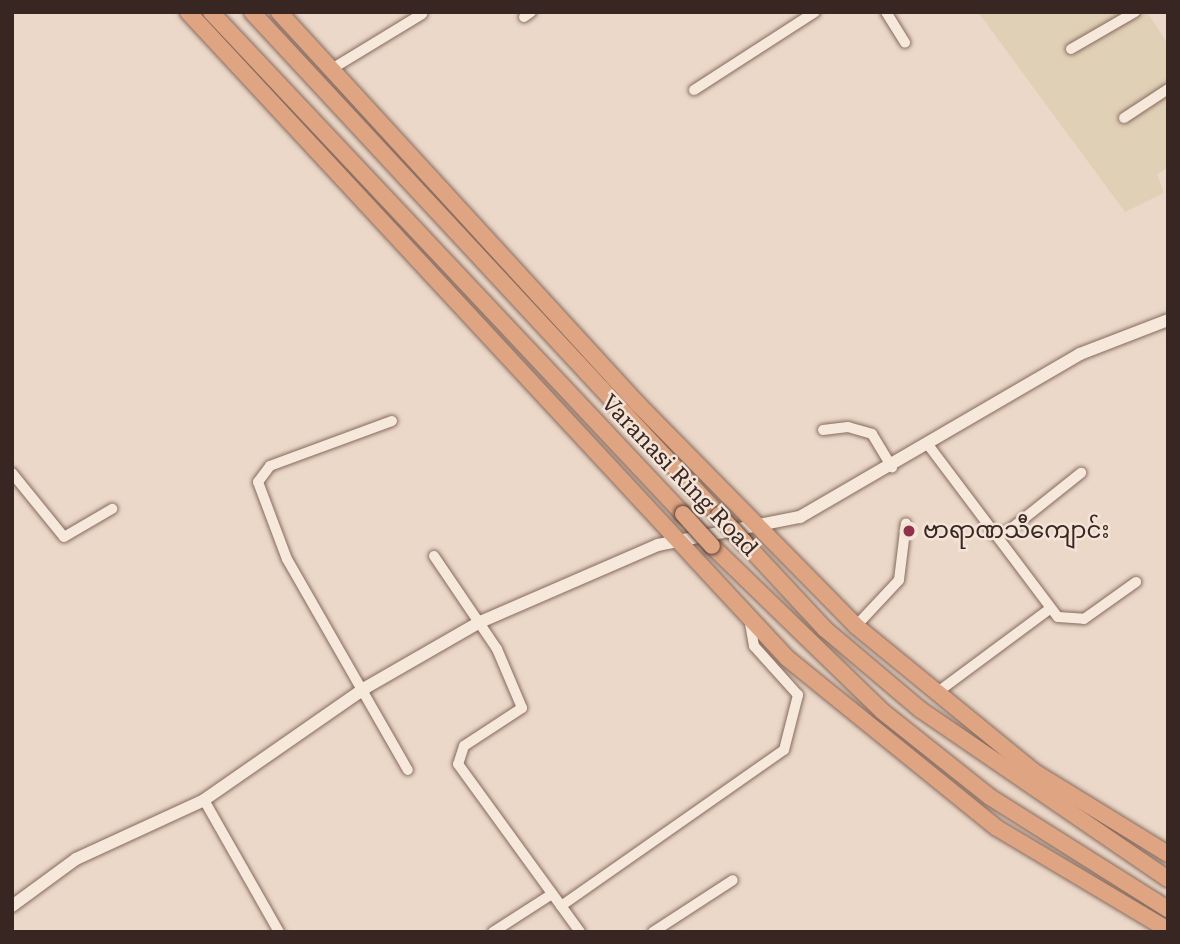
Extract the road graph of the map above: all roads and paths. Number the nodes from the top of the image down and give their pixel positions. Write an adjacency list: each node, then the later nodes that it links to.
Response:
1 (188, 12): 26 (highway)
2 (211, 12): 43 (highway, Varanasi Ring Road, bridge)
3 (252, 12): 38 (highway, Varanasi Ring Road, bridge)
4 (279, 12): 11 (highway)
5 (814, 12): 13 (street)
6 (886, 12): 9 (street)
7 (1135, 12): 10 (street)
8 (422, 14): 11 (street)
9 (905, 43)
10 (1070, 48)
11 (330, 70): 24 (highway)
12 (1168, 89): 14 (street)
13 (694, 90)
14 (1124, 118)
15 (1168, 320): 18 (street)
16 (392, 421): 33 (street)
17 (823, 430): 19 (street)
18 (929, 446): 19 (street); 25 (street)
19 (892, 467): 24 (street)
20 (12, 473): 22 (street)
21 (1081, 474): 25 (street)
22 (112, 509)
23 (906, 523): 32 (street)
24 (753, 525): 26 (street); 32 (highway)
25 (993, 534): 29 (street)
26 (677, 541): 30 (highway); 31 (street)
27 (434, 556): 31 (street)
28 (1136, 582): 29 (street)
29 (1051, 608): 34 (street)
30 (749, 618): 42 (street); 44 (highway)
31 (480, 622): 33 (street); 40 (street)
32 (856, 626): 34 (highway)
33 (365, 688): 35 (street); 36 (street)
34 (934, 694): 37 (highway)
35 (408, 770)
36 (204, 800): 41 (street); 45 (street)
37 (1168, 854)
38 (1168, 879)
39 (733, 880): 48 (street)
40 (552, 894): 42 (street); 46 (street)
41 (12, 906)
42 (561, 906): 47 (street)
43 (1168, 909)
44 (1168, 930)
45 (279, 932)
46 (493, 932)
47 (580, 932)
48 (653, 932)

